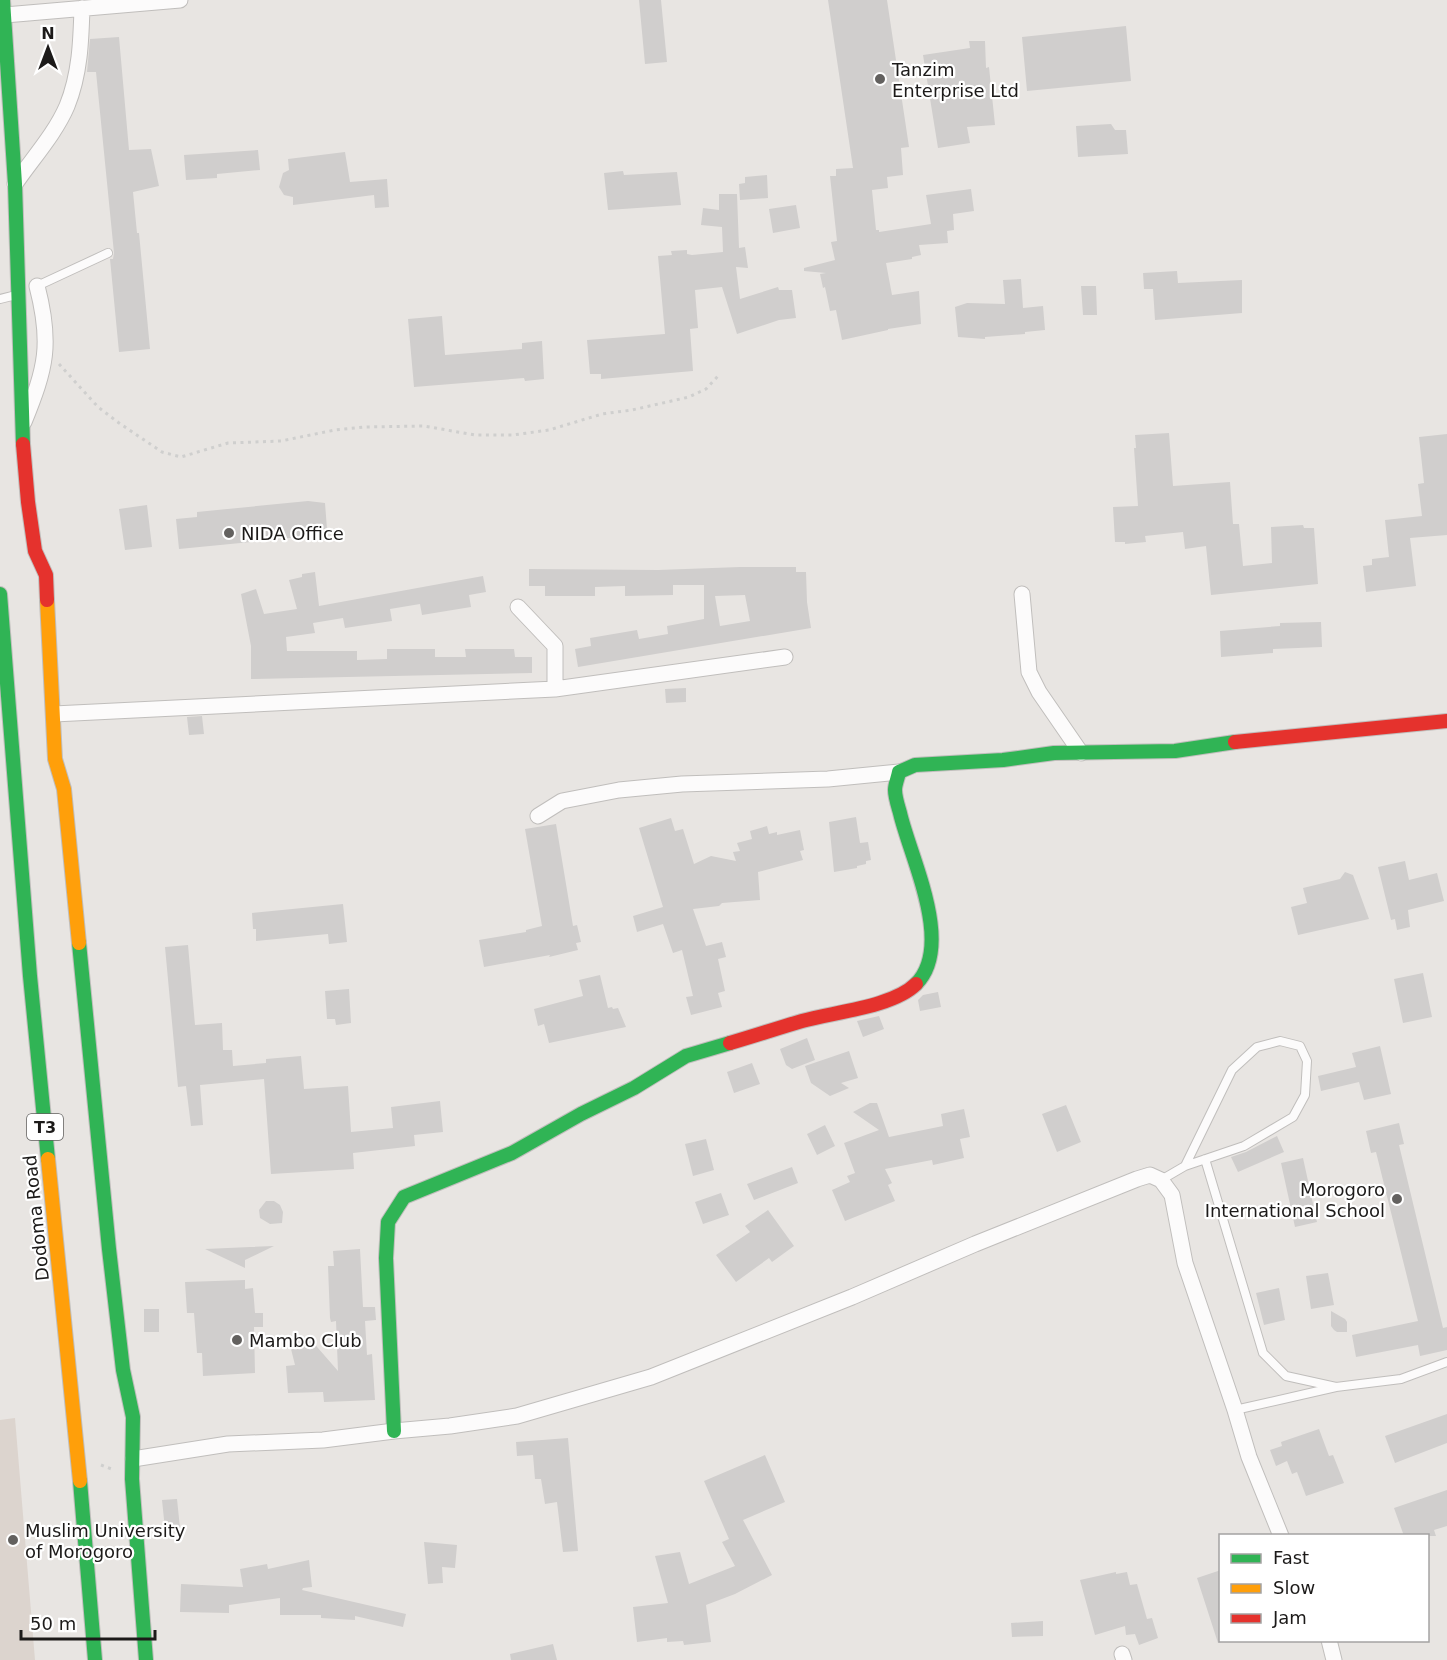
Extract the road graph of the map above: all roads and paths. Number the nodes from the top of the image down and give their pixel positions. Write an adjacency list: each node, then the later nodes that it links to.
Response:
1 (180, 0): 3 (street)
2 (4, 7): 3 (street); 4 (main road)
3 (82, 8): 4 (street)
4 (15, 184): 7 (main road)
5 (108, 253): 6 (lane)
6 (37, 286): 7 (lane); 9 (street)
7 (19, 294): 8 (lane); 11 (main road)
8 (0, 299)
9 (46, 349): 10 (path); 11 (street)
10 (718, 376)
11 (22, 428): 18 (main road)
12 (0, 594): 15 (main road, Dodoma Road / T3)
13 (1022, 594): 20 (street)
14 (518, 607): 17 (street)
15 (3, 656): 30 (main road, Dodoma Road / T3)
16 (785, 657): 17 (street)
17 (555, 689): 18 (street)
18 (54, 714): 31 (main road)
19 (1447, 722): 20 (main road)
20 (1081, 753): 21 (main road)
21 (899, 772): 22 (street); 29 (main road)
22 (538, 816)
23 (1205, 1159): 24 (lane); 24 (lane); 27 (lane)
24 (1185, 1166): 25 (lane)
25 (1161, 1180): 28 (street); 29 (street)
26 (1447, 1362): 27 (lane)
27 (1336, 1387): 28 (lane)
28 (1235, 1410): 33 (street)
29 (394, 1431): 31 (street)
30 (78, 1458): 32 (path); 35 (main road, Dodoma Road / T3)
31 (133, 1459): 32 (main road)
32 (132, 1479): 36 (main road)
33 (1280, 1534)
34 (1329, 1642): 37 (street)
35 (94, 1660)
36 (146, 1660)
37 (1334, 1660)

